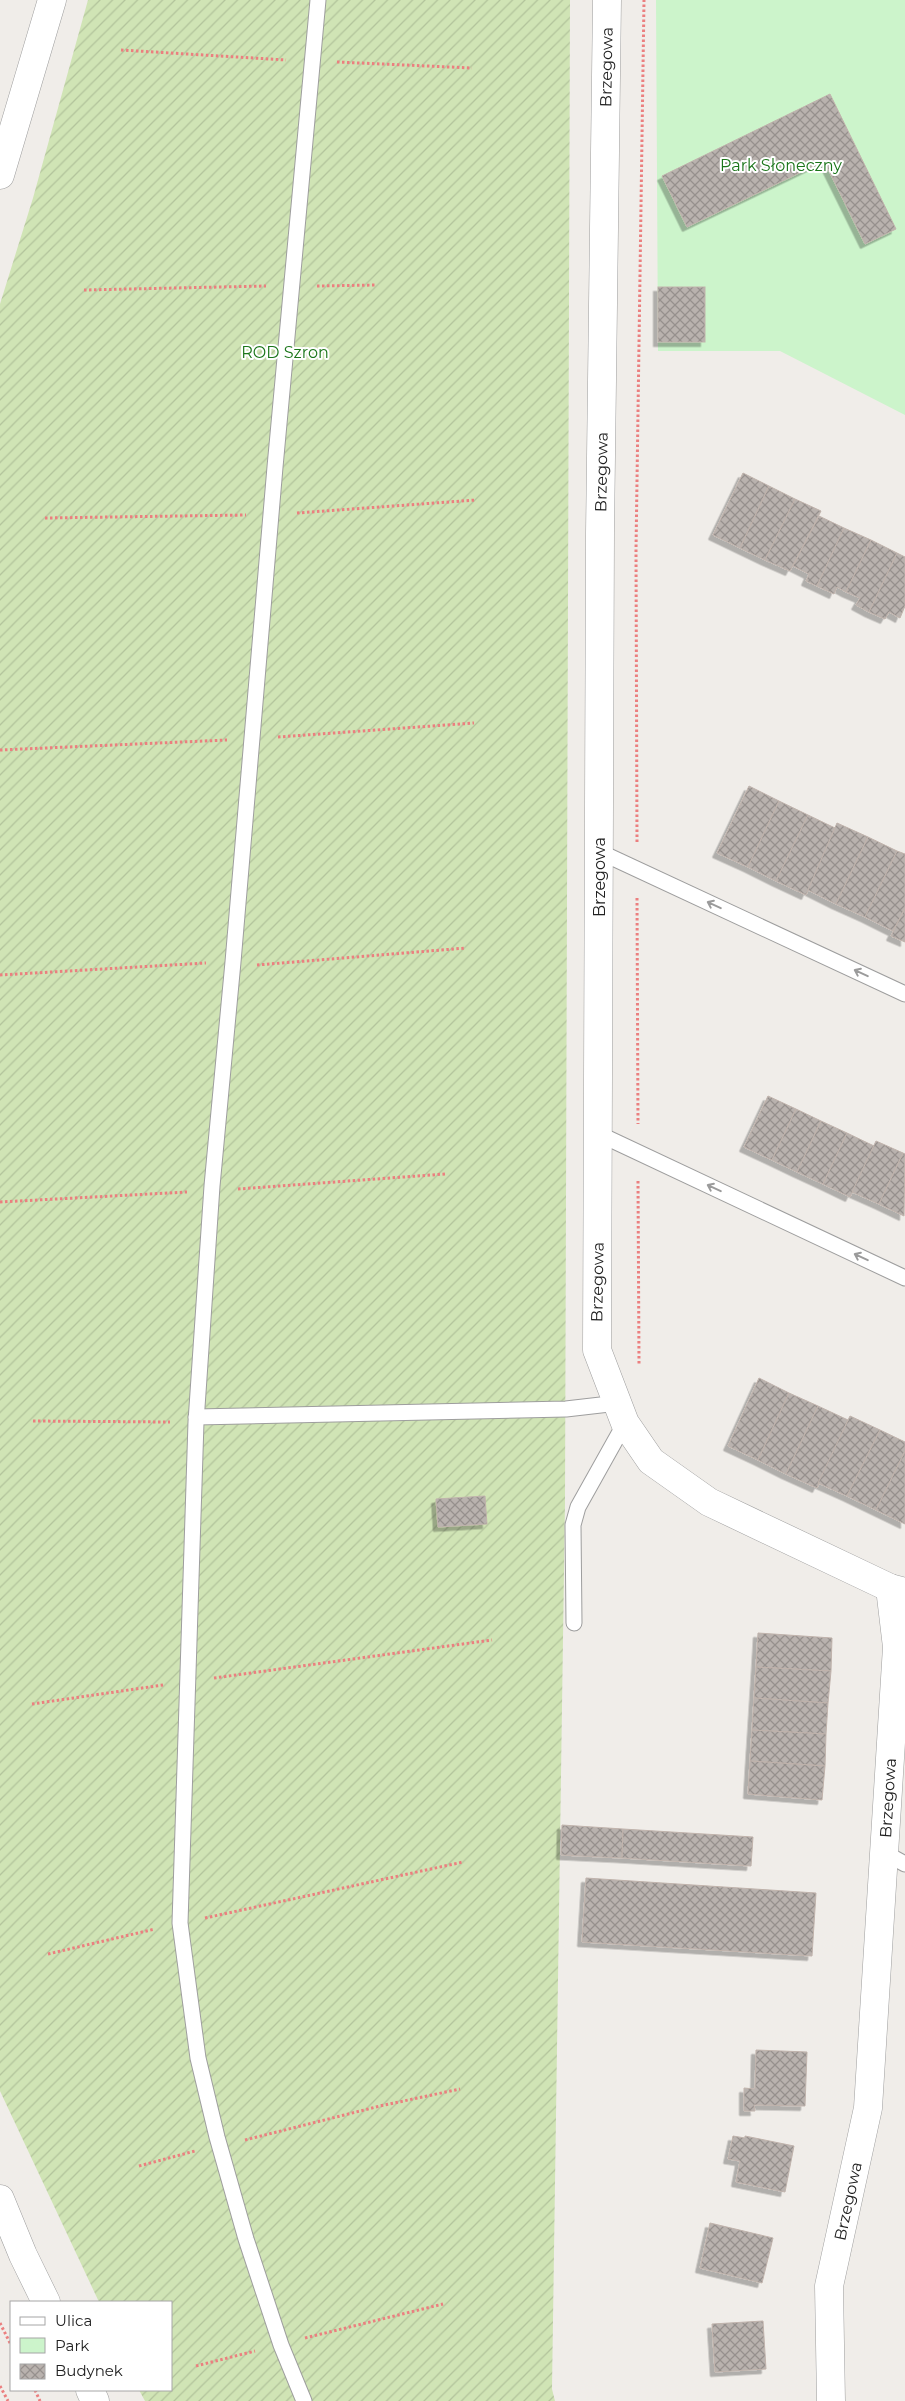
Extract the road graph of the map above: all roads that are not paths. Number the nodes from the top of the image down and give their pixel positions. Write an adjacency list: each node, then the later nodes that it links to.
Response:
1 (52, 0): 4 (street)
2 (318, 0): 10 (lane)
3 (607, 0): 5 (street, Brzegowa)
4 (0, 175)
5 (600, 852): 6 (lane, one-way to 5); 7 (street, Brzegowa)
6 (905, 994)
7 (599, 1134): 8 (lane, one-way to 7); 9 (street, Brzegowa)
8 (905, 1278)
9 (621, 1413): 10 (lane); 11 (street, Brzegowa); 12 (lane)
10 (196, 1420): 16 (lane)
11 (898, 1590): 13 (street, Brzegowa)
12 (574, 1623)
13 (895, 1859): 17 (street, Brzegowa)
14 (0, 2199): 15 (street)
15 (46, 2301)
16 (304, 2401)
17 (830, 2401)

